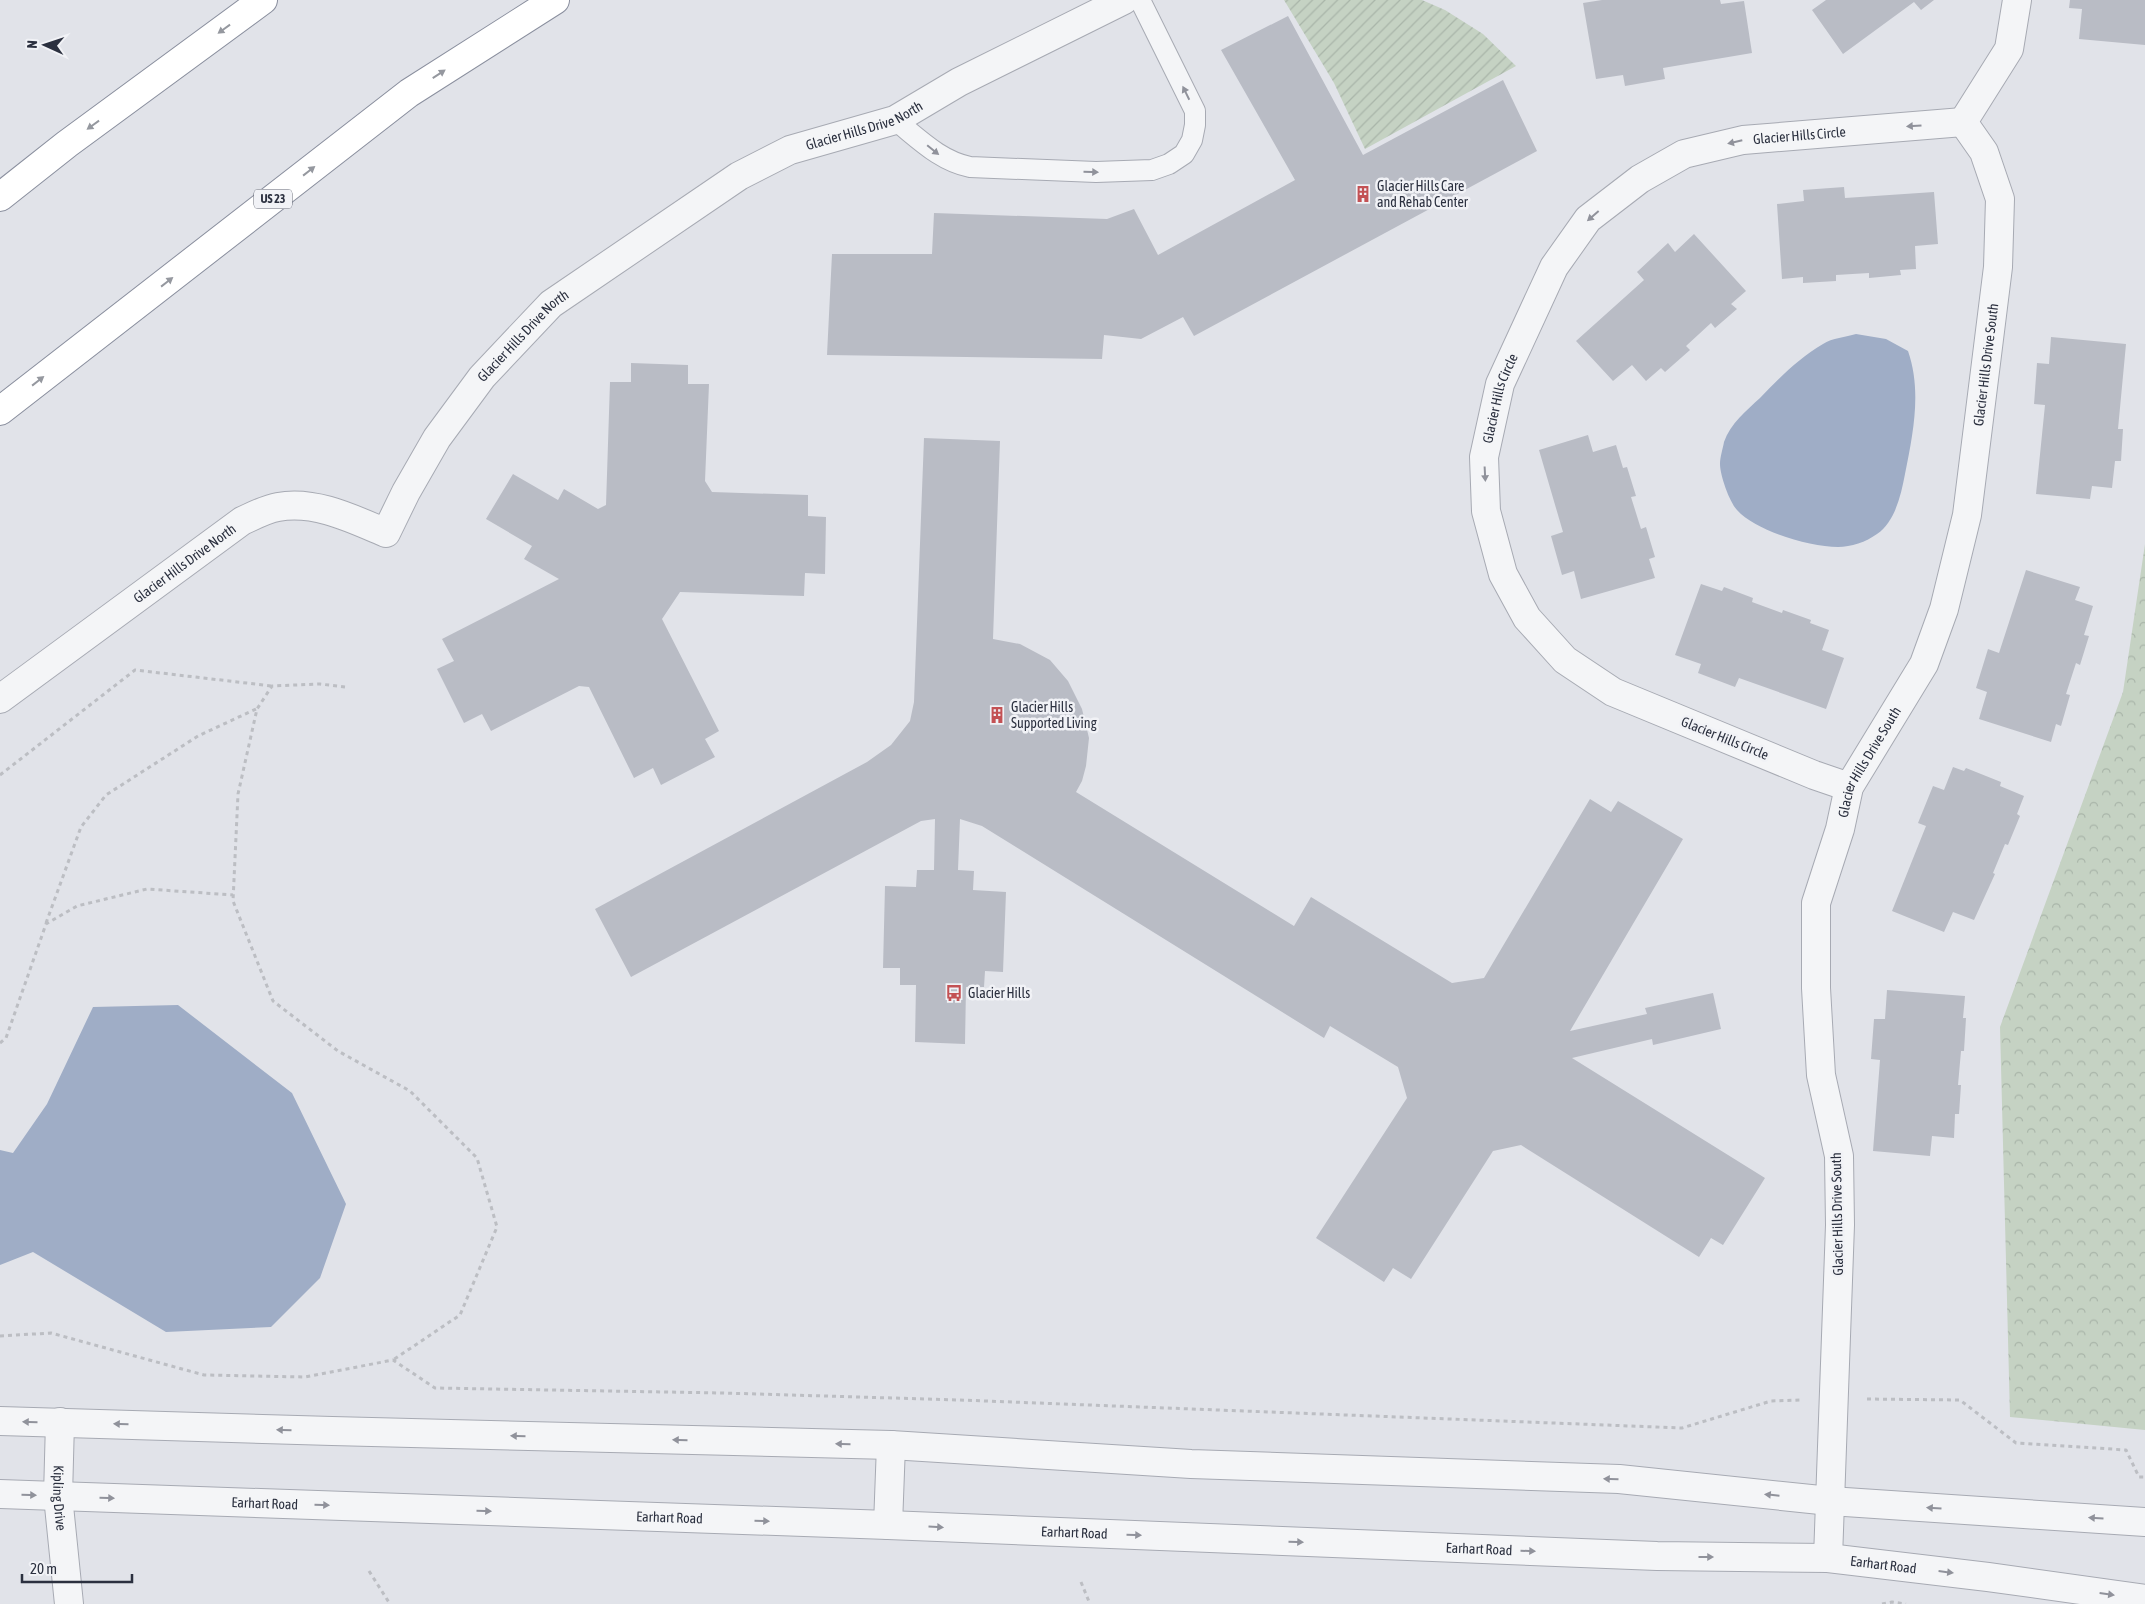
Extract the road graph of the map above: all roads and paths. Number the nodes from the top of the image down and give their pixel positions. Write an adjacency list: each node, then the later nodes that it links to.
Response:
1 (263, 0): 8 (highway, one-way to 8)
2 (555, 0): 9 (highway, US 23, one-way to 2)
3 (1124, 0): 6 (street, Glacier Hills Drive North)
4 (1140, 0): 6 (lane, one-way to 4)
5 (2017, 0): 7 (street)
6 (895, 120): 12 (street, Glacier Hills Drive North)
7 (1963, 122): 15 (street, Glacier Hills Drive South); 15 (street, Glacier Hills Circle, one-way to 15)
8 (0, 197)
9 (0, 411)
10 (272, 686): 11 (path); 13 (path); 14 (path)
11 (345, 687)
12 (0, 699)
13 (257, 709): 16 (path); 17 (path)
14 (0, 775)
15 (1849, 787): 21 (street, Glacier Hills Drive South)
16 (233, 895): 17 (path); 20 (path)
17 (46, 924): 18 (path)
18 (0, 1042)
19 (0, 1336): 20 (path)
20 (393, 1360): 21 (path)
21 (1834, 1398): 25 (path); 28 (street, Glacier Hills Drive South)
22 (0, 1421): 23 (street, one-way to 22)
23 (60, 1422): 24 (street, one-way to 23); 27 (street, Kipling Drive)
24 (891, 1445): 28 (street, one-way to 24); 30 (street)
25 (2145, 1477)
26 (0, 1494): 27 (street, Earhart Road, one-way to 27)
27 (58, 1496): 30 (street, Earhart Road, one-way to 30); 35 (street, Kipling Drive)
28 (1830, 1501): 29 (street, one-way to 28); 31 (street, Glacier Hills Drive South)
29 (2145, 1522)
30 (888, 1525): 31 (street, Earhart Road, one-way to 31)
31 (1828, 1558): 34 (street, Earhart Road, one-way to 34)
32 (369, 1571): 36 (path)
33 (1081, 1582): 37 (path)
34 (2145, 1600)
35 (69, 1604)
36 (390, 1604)
37 (1090, 1604)
38 (1882, 1604): 39 (path)
39 (1906, 1604)

